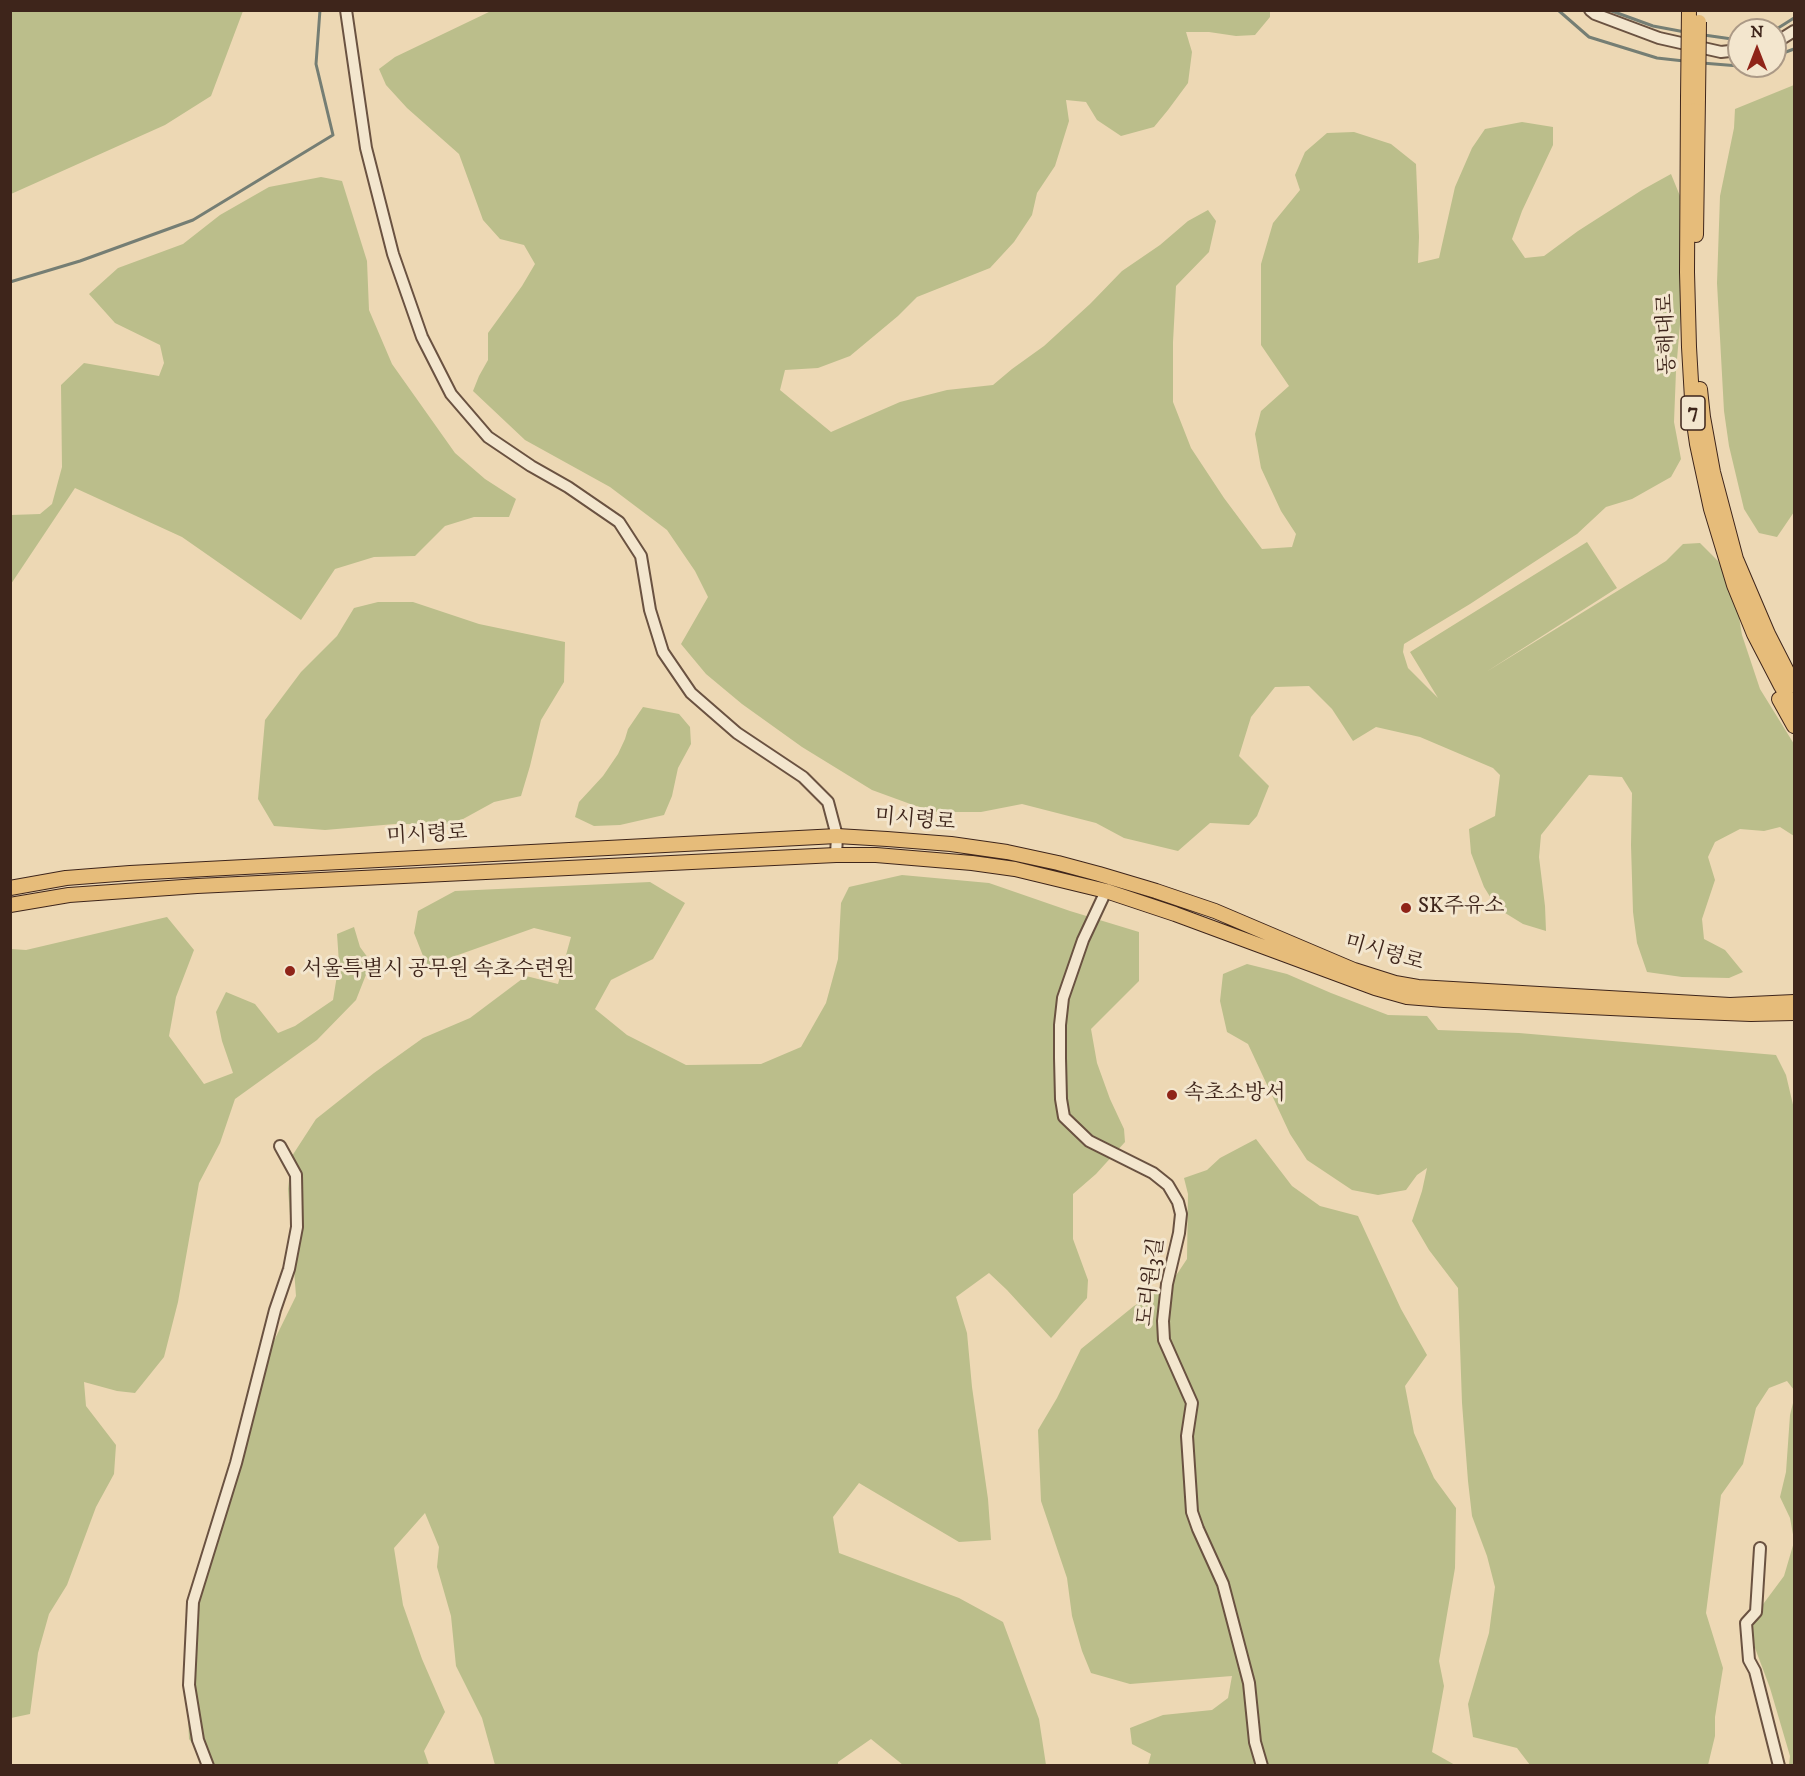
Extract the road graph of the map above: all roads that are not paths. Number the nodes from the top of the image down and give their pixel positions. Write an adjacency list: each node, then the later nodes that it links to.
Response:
1 (346, 10): 12 (street)
2 (1590, 10): 5 (street)
3 (1689, 10): 6 (main road, 동해대로 / 7, bridge)
4 (1699, 10): 6 (main road, 7, bridge)
5 (1727, 51)
6 (1693, 98): 7 (main road, 동해대로 / 7)
7 (1767, 646): 8 (main road); 9 (main road, 동해대로 / 7); 10 (main road, 동해대로 / 7); 11 (main road)
8 (1794, 669)
9 (1794, 685)
10 (1794, 708)
11 (1794, 726)
12 (837, 836): 13 (street); 14 (main road, 미시령로); 17 (main road, 미시령로)
13 (836, 855): 15 (main road, 미시령로); 16 (main road, 미시령로)
14 (10, 888)
15 (1106, 891): 18 (main road, 미시령로); 22 (street, 도리원3길)
16 (10, 905)
17 (1794, 1002)
18 (1794, 1013)
19 (280, 1146): 21 (street)
20 (1760, 1548): 23 (street)
21 (208, 1766)
22 (1262, 1766)
23 (1779, 1766)

